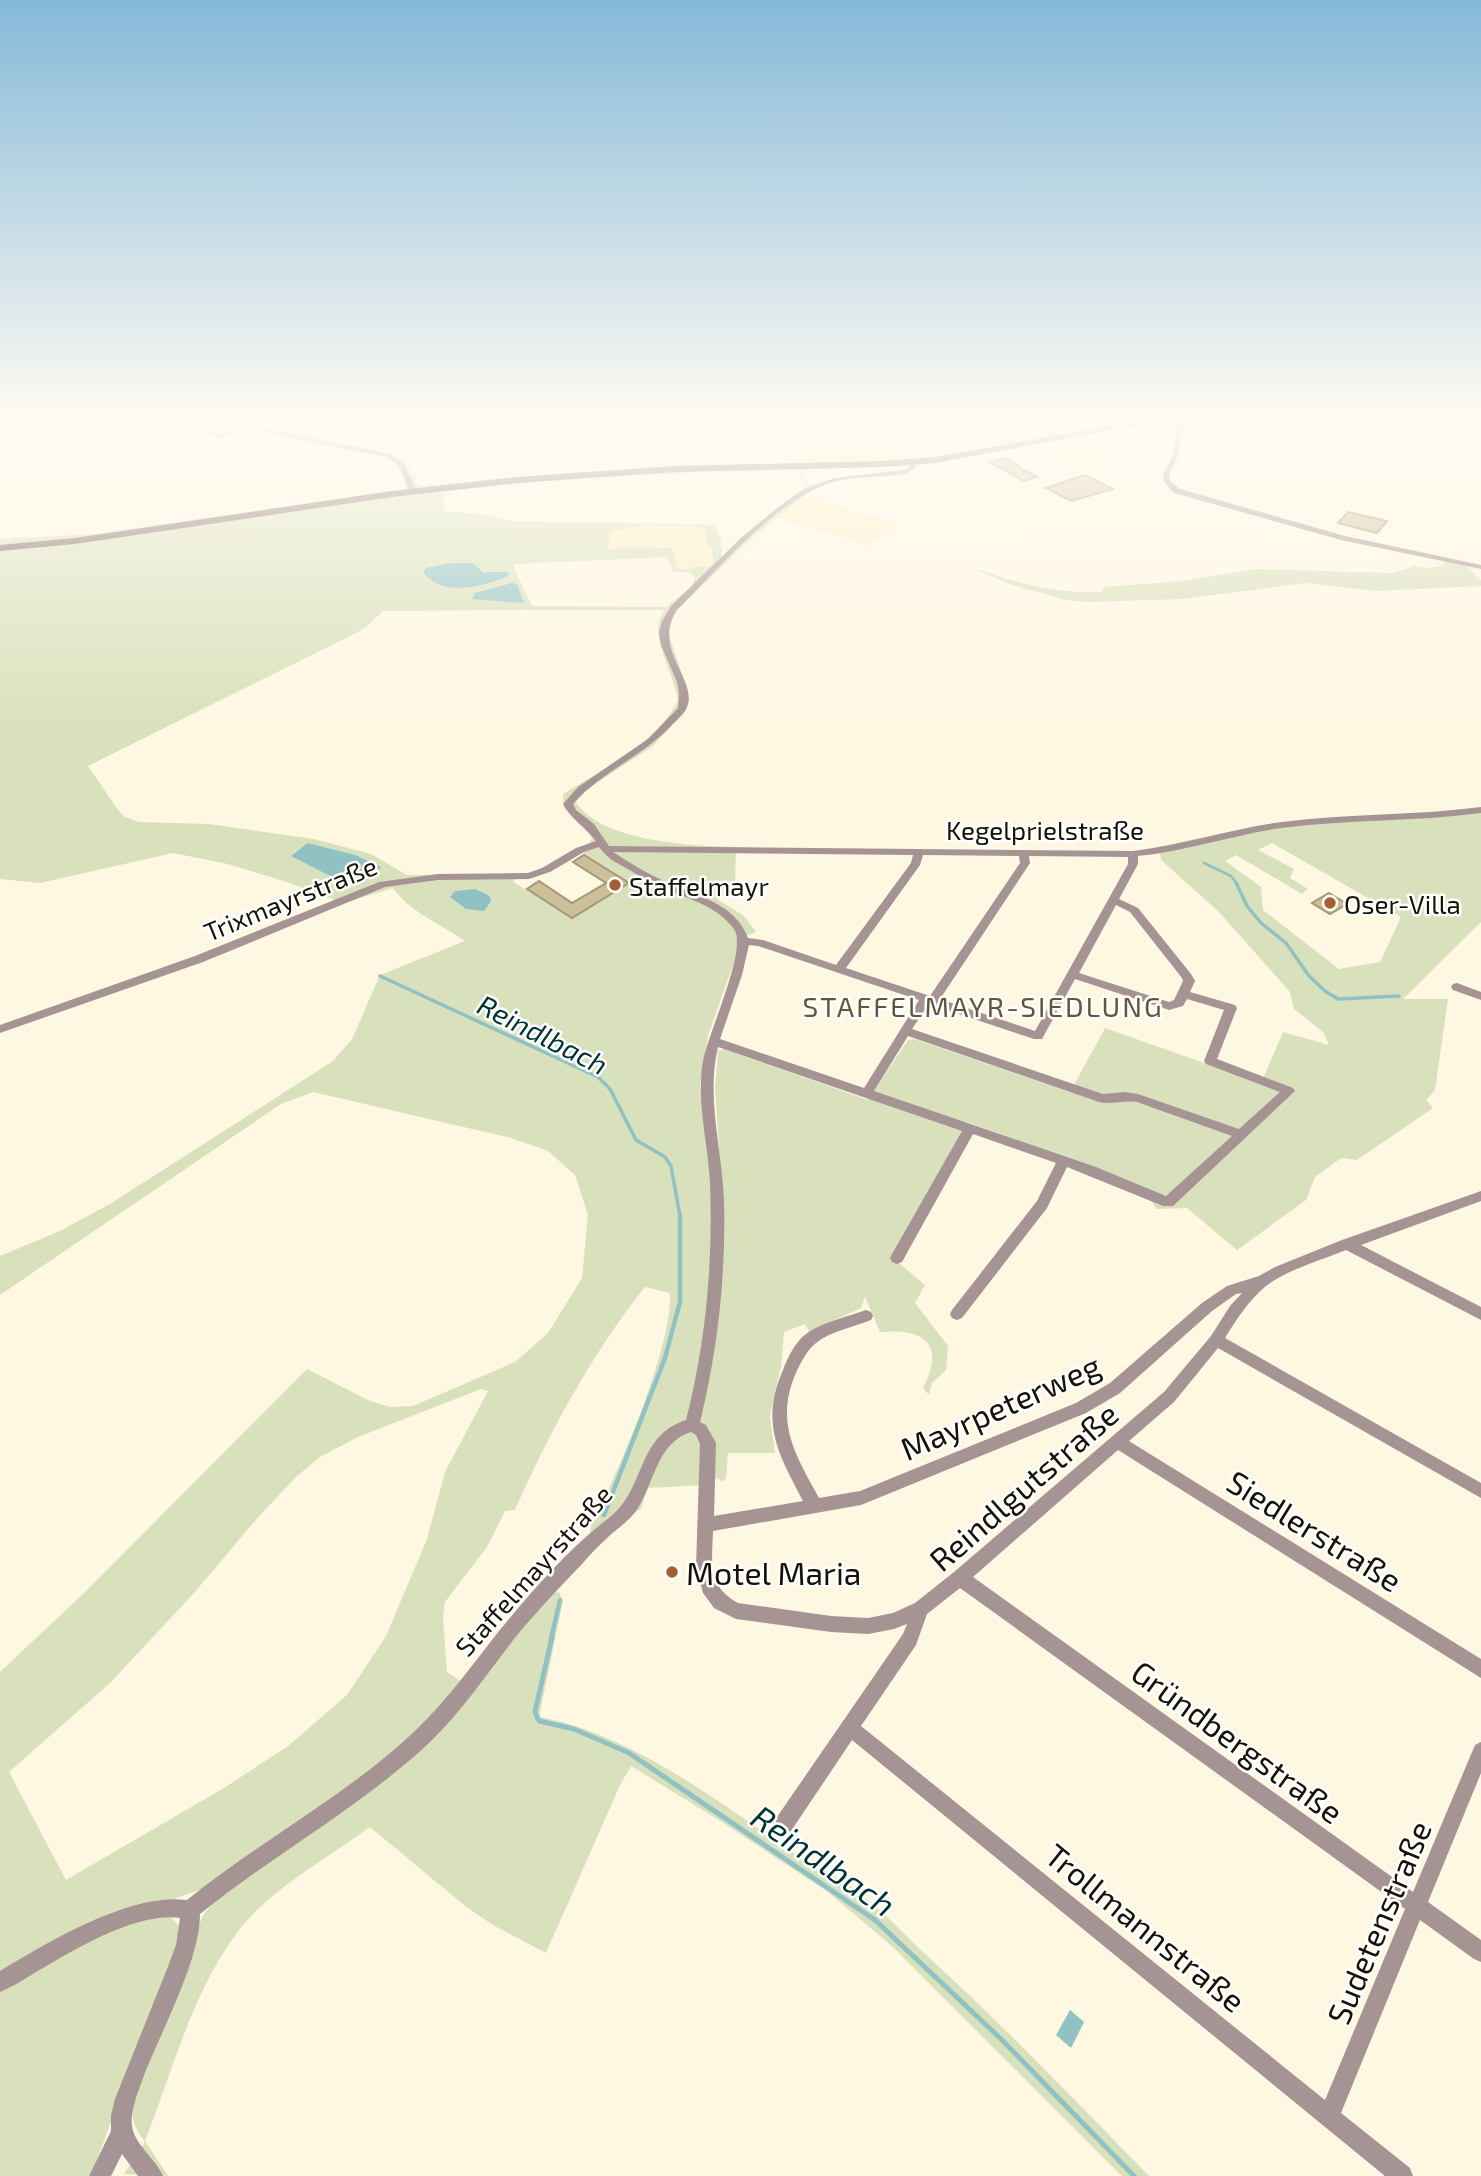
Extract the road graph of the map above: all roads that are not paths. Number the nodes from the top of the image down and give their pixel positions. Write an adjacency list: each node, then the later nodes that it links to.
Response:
1 (207, 522): 4 (main road)
2 (768, 522): 7 (street)
3 (1286, 522): 5 (street)
4 (0, 548)
5 (1481, 567)
6 (1481, 810): 11 (street, Kegelprielstraße)
7 (604, 846): 8 (street, Kegelprielstraße); 12 (street); 21 (street, Trixmayrstraße)
8 (644, 852): 9 (street, Kegelprielstraße); 12 (street)
9 (919, 852): 10 (street, Kegelprielstraße); 15 (street)
10 (1024, 853): 11 (street, Kegelprielstraße); 20 (street)
11 (1133, 854): 13 (street)
12 (634, 868): 14 (street)
13 (1113, 900): 16 (street); 18 (street)
14 (744, 942): 15 (street); 23 (street)
15 (839, 969): 20 (street)
16 (1070, 974): 18 (street); 20 (street)
17 (1457, 987): 19 (street)
18 (1184, 994): 26 (street)
19 (1481, 996)
20 (930, 1000): 22 (street)
21 (0, 1029)
22 (905, 1031): 24 (street); 26 (street)
23 (714, 1041): 24 (street); 36 (street)
24 (866, 1094): 25 (street)
25 (969, 1130): 27 (street); 30 (street)
26 (1240, 1134): 27 (street)
27 (1064, 1161): 32 (street)
28 (1481, 1196): 29 (street, Reindlgutstraße)
29 (1347, 1244): 31 (street, Reindlgutstraße); 33 (street)
30 (897, 1258)
31 (1261, 1282): 35 (street, Reindlgutstraße); 39 (street, Mayrpeterweg)
32 (957, 1314)
33 (1481, 1314)
34 (866, 1316): 39 (street)
35 (1216, 1340): 37 (street, Reindlgutstraße); 38 (street)
36 (692, 1426): 40 (street, Reindlgutstraße); 48 (street, Staffelmayrstraße)
37 (1118, 1442): 41 (street, Reindlgutstraße); 43 (street, Siedlerstraße)
38 (1481, 1491)
39 (815, 1507): 40 (street, Mayrpeterweg)
40 (706, 1525): 42 (street, Reindlgutstraße)
41 (960, 1578): 42 (street, Reindlgutstraße); 47 (street, Gründbergstraße)
42 (921, 1609): 44 (street)
43 (1481, 1669)
44 (849, 1727): 46 (street); 51 (street, Trollmannstraße)
45 (1481, 1751): 47 (street, Sudetenstraße)
46 (784, 1824)
47 (1417, 1906): 49 (street, Gründbergstraße); 51 (street, Sudetenstraße)
48 (190, 1910): 50 (street); 52 (street)
49 (1481, 1952)
50 (0, 1982)
51 (1329, 2117): 55 (street, Trollmannstraße)
52 (122, 2132): 53 (street); 54 (street)
53 (100, 2176)
54 (152, 2176)
55 (1402, 2176)

